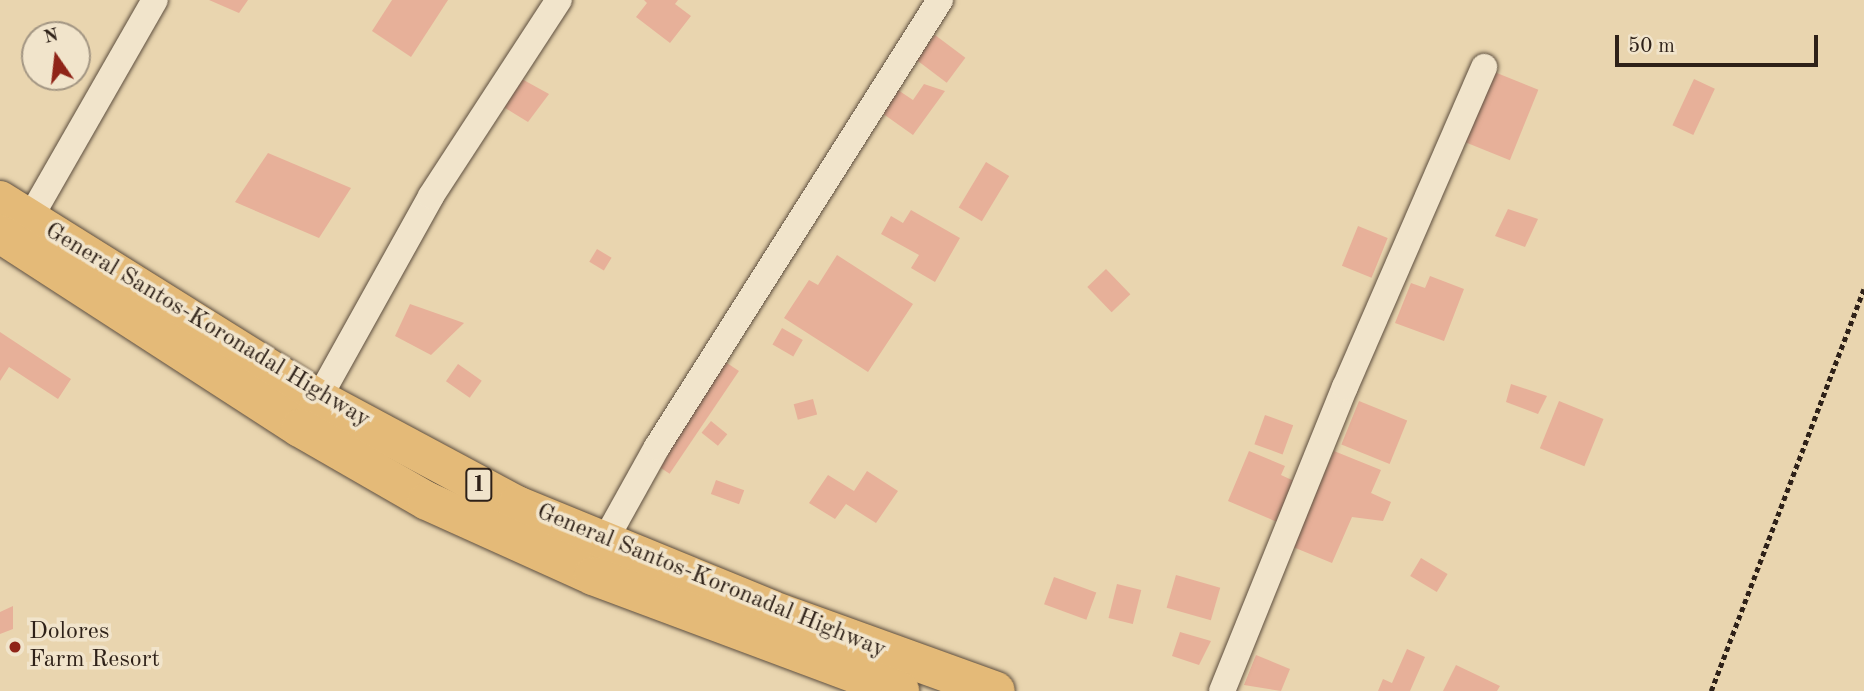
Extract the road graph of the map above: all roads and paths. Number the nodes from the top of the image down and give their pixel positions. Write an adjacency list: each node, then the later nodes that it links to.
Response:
1 (155, 0): 5 (street)
2 (559, 0): 7 (street)
3 (940, 0): 8 (street)
4 (1484, 67): 12 (street)
5 (10, 217): 7 (highway, General Santos-Koronadal Highway / 1)
6 (1864, 289): 13 (path)
7 (310, 414): 8 (highway, General Santos-Koronadal Highway / 1); 9 (highway, General Santos-Koronadal Highway / 1)
8 (603, 544): 9 (highway, General Santos-Koronadal Highway / 1)
9 (764, 624): 10 (highway, General Santos-Koronadal Highway / 1); 11 (highway, General Santos-Koronadal Highway / 1)
10 (900, 691)
11 (996, 691)
12 (1222, 691)
13 (1711, 691)

